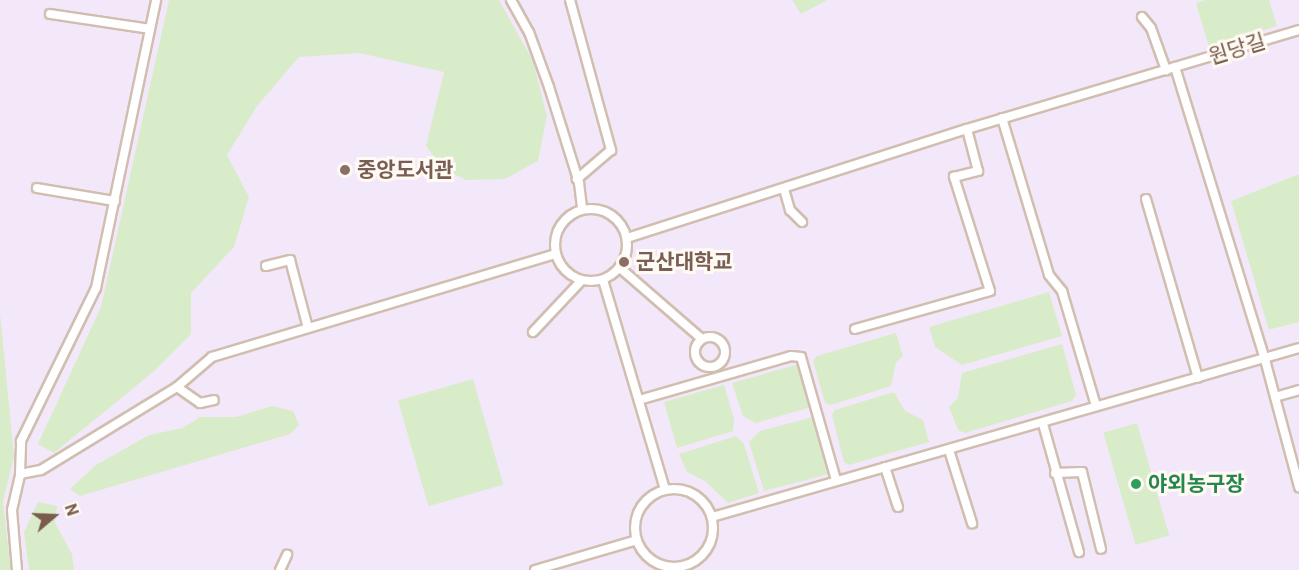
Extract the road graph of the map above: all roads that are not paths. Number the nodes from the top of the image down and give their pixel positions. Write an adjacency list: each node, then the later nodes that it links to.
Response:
1 (156, 0): 6 (lane)
2 (511, 0): 12 (lane)
3 (570, 0): 12 (lane)
4 (50, 14): 6 (lane)
5 (1142, 17): 9 (lane)
6 (150, 29): 16 (lane)
7 (1299, 30): 8 (lane, 원당길)
8 (1175, 67): 9 (lane, 원당길); 30 (lane)
9 (1166, 70): 10 (lane, 원당길)
10 (1002, 118): 11 (lane, 원당길); 37 (lane)
11 (967, 129): 14 (lane, 원당길); 26 (lane)
12 (577, 179): 17 (lane)
13 (37, 188): 16 (lane)
14 (784, 189): 18 (lane); 19 (lane, 원당길)
15 (1146, 200): 31 (lane)
16 (115, 201): 42 (lane)
17 (582, 209): 19 (lane); 20 (lane)
18 (802, 222)
19 (627, 238): 22 (lane)
20 (555, 254): 24 (lane); 25 (lane)
21 (266, 266): 25 (lane)
22 (620, 268): 23 (lane); 28 (lane)
23 (603, 280): 24 (lane); 36 (lane)
24 (581, 281): 27 (lane)
25 (308, 328): 32 (lane)
26 (855, 329)
27 (533, 332)
28 (702, 339)
29 (1299, 348): 30 (lane)
30 (1264, 356): 31 (lane); 34 (lane)
31 (1198, 378): 37 (lane)
32 (177, 387): 35 (lane); 42 (lane)
33 (1299, 390): 34 (lane)
34 (1275, 397): 44 (lane)
35 (214, 400)
36 (639, 400): 43 (lane); 45 (lane)
37 (1096, 406): 38 (lane)
38 (1043, 424): 39 (lane); 41 (lane)
39 (949, 450): 40 (lane); 48 (lane)
40 (885, 467): 43 (lane); 46 (lane)
41 (1055, 473): 50 (lane); 51 (lane)
42 (20, 474): 54 (lane)
43 (836, 480): 47 (lane)
44 (1299, 487)
45 (665, 489): 47 (lane); 49 (lane)
46 (898, 507)
47 (712, 517): 53 (lane)
48 (972, 524)
49 (637, 540): 53 (lane); 56 (lane)
50 (1101, 549)
51 (1079, 552)
52 (287, 555): 55 (lane)
53 (682, 568)
54 (17, 570)
55 (280, 570)
56 (535, 570)

